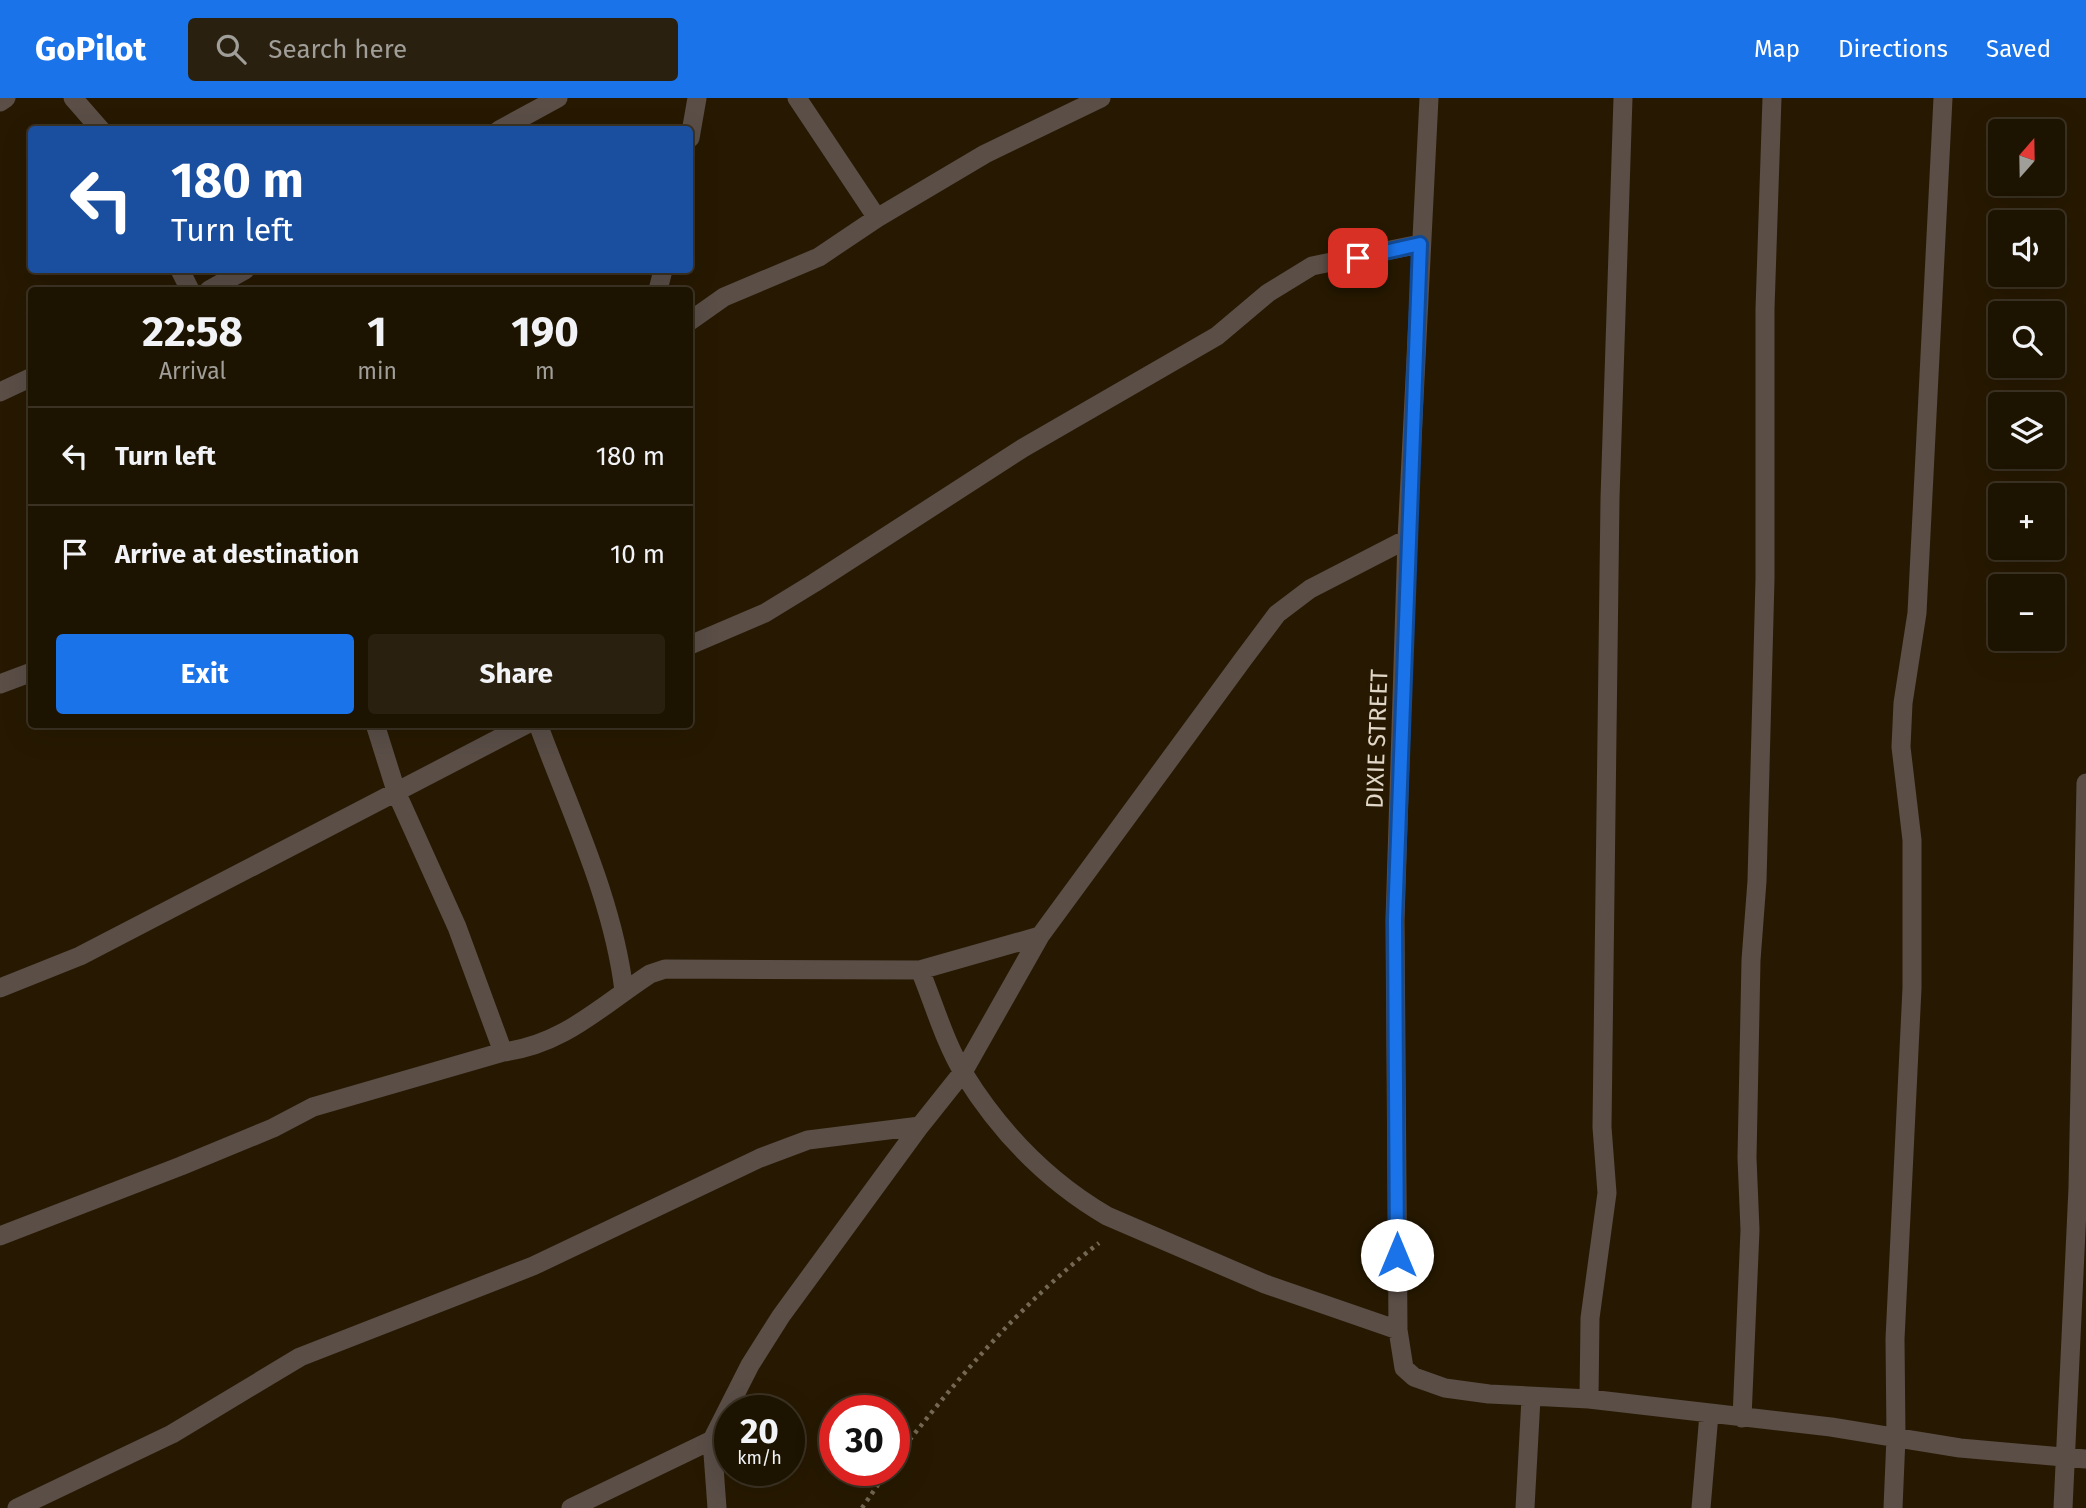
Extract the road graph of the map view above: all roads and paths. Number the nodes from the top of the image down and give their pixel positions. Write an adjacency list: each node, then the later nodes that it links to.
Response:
1 (6, 98): 11 (street)
2 (73, 98): 12 (street)
3 (558, 98): 13 (street)
4 (697, 98): 14 (street)
5 (797, 98): 15 (street)
6 (1101, 98): 15 (street)
7 (1429, 98): 16 (street, DIXIE STREET)
8 (1623, 98): 42 (street)
9 (1772, 98): 44 (street)
10 (1943, 98): 45 (street)
11 (0, 102)
12 (98, 126)
13 (506, 126)
14 (692, 126)
15 (877, 218): 19 (street)
16 (1420, 244): 22 (street, DIXIE STREET); 23 (street)
17 (240, 273): 18 (street)
18 (214, 287)
19 (693, 319)
20 (28, 379): 21 (street)
21 (0, 392)
22 (1407, 539): 31 (street); 40 (street, DIXIE STREET)
23 (693, 644)
24 (28, 674): 25 (street)
25 (0, 684)
26 (376, 728): 30 (street)
27 (520, 728): 30 (street)
28 (539, 728): 34 (street)
29 (2086, 783): 48 (street)
30 (397, 794): 33 (street); 35 (street)
31 (1040, 936): 32 (street); 36 (street)
32 (920, 970): 34 (street); 36 (street)
33 (0, 988)
34 (624, 991): 35 (street)
35 (503, 1052): 39 (street)
36 (963, 1072): 37 (street); 38 (street)
37 (920, 1126): 47 (street); 50 (street)
38 (1126, 1222): 40 (street); 46 (path)
39 (0, 1236)
40 (1398, 1330): 41 (street, DIXIE STREET)
41 (1531, 1398): 42 (street); 55 (street)
42 (1589, 1399): 43 (street)
43 (1709, 1414): 44 (street); 56 (street)
44 (1742, 1418): 45 (street)
45 (1896, 1437): 48 (street); 57 (street)
46 (910, 1439)
47 (712, 1440): 52 (street); 53 (street)
48 (2076, 1458): 58 (street)
49 (877, 1486): 54 (path)
50 (48, 1502): 51 (street)
51 (18, 1508)
52 (571, 1508)
53 (717, 1508)
54 (862, 1508)
55 (1525, 1508)
56 (1701, 1508)
57 (1893, 1508)
58 (2063, 1508)

